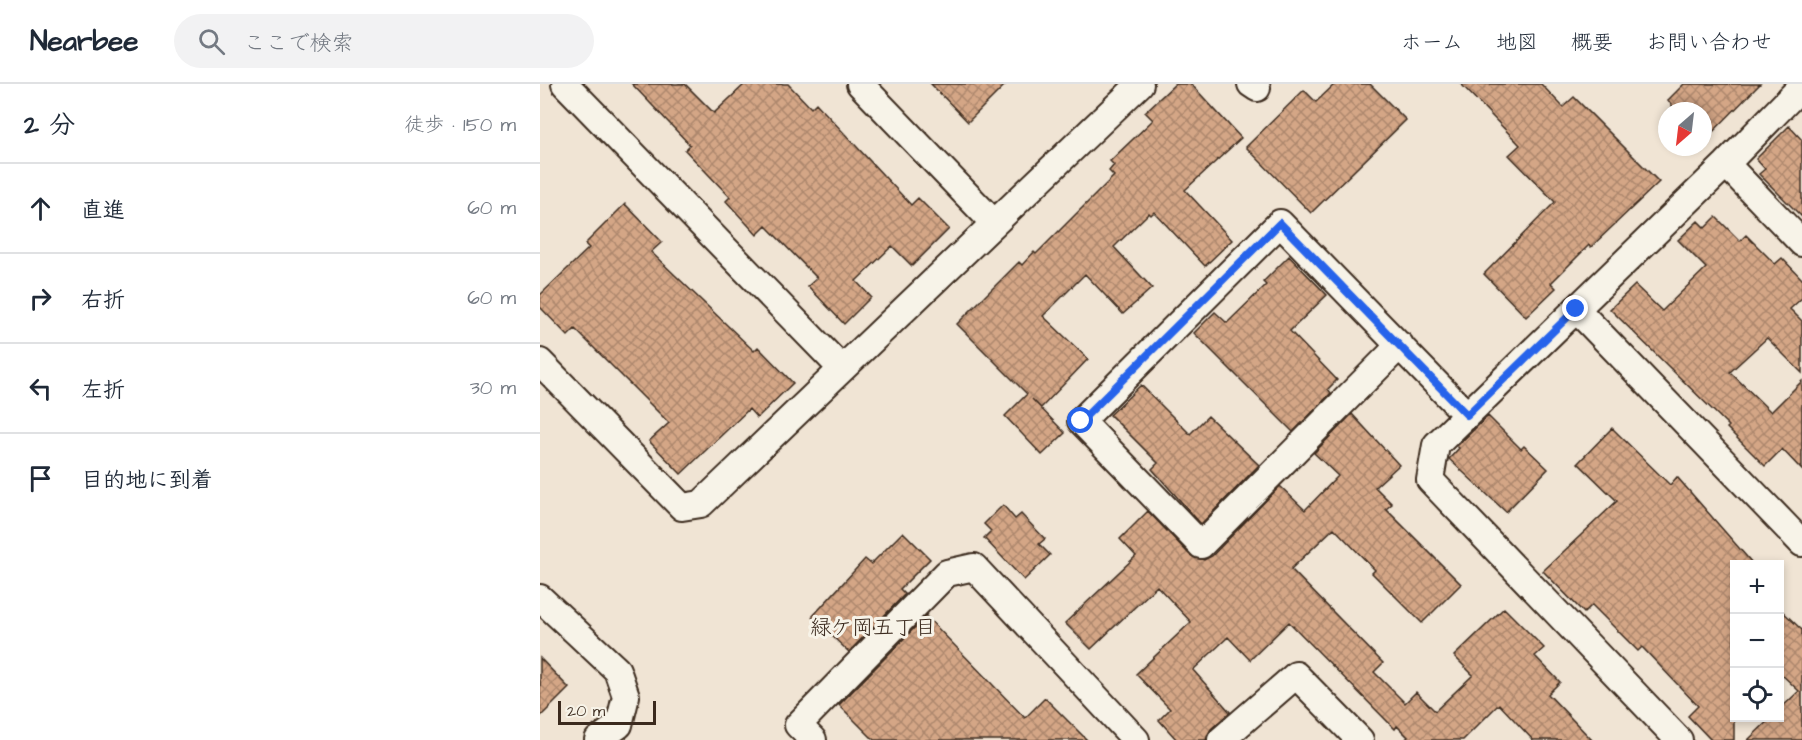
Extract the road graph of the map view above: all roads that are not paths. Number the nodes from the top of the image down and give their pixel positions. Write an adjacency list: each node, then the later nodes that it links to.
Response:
1 (565, 84): 11 (street)
2 (860, 84): 6 (street)
3 (1140, 84): 6 (street)
4 (1802, 86): 5 (street)
5 (1726, 164): 7 (street); 8 (street)
6 (993, 222): 11 (street)
7 (1802, 243)
8 (1576, 309): 12 (street); 13 (street)
9 (1400, 345): 9 (street); 12 (street)
10 (540, 362): 11 (street)
11 (842, 369)
12 (1467, 415): 20 (street)
13 (1802, 543)
14 (540, 598): 15 (street)
15 (598, 740)
16 (813, 740): 17 (street)
17 (1136, 740)
18 (1221, 740): 19 (street)
19 (1360, 740)
20 (1679, 740)

